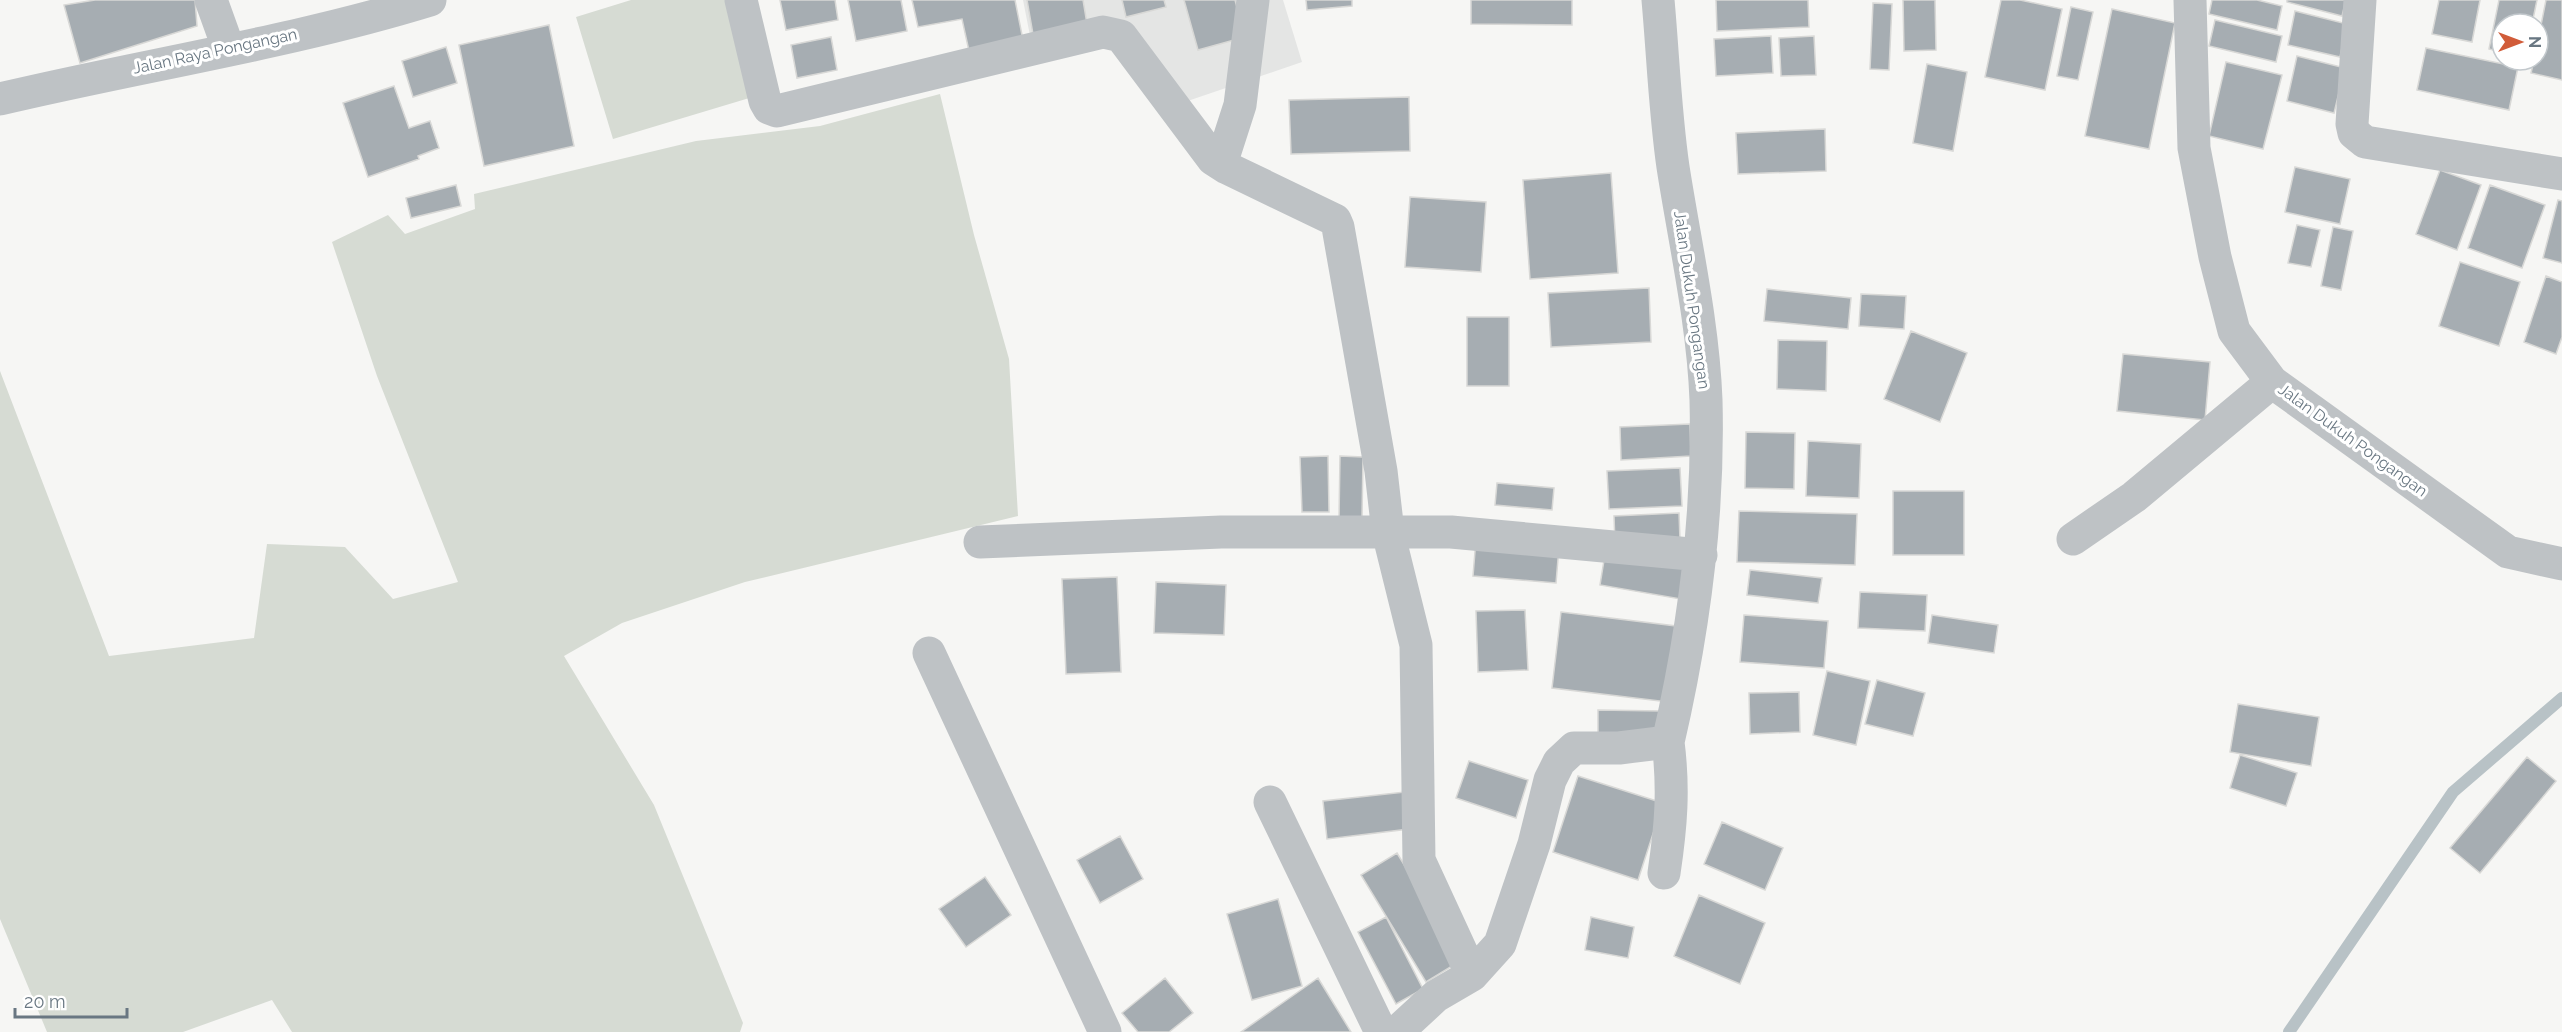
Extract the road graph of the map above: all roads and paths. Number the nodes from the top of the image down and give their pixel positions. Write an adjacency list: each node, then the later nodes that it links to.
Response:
1 (211, 0): 8 (street)
2 (430, 0): 8 (street, Jalan Raya Pongangan)
3 (741, 0): 10 (street)
4 (1253, 0): 10 (street)
5 (1659, 0): 16 (street, Jalan Dukuh Pongangan)
6 (2190, 0): 12 (street, Jalan Dukuh Pongangan)
7 (2360, 0): 11 (street)
8 (229, 50): 9 (street, Jalan Raya Pongangan)
9 (0, 99)
10 (1221, 164): 13 (street)
11 (2562, 174)
12 (2272, 382): 14 (street); 17 (street, Jalan Dukuh Pongangan)
13 (1388, 532): 15 (street); 16 (street); 22 (street)
14 (2073, 539)
15 (980, 542)
16 (1701, 555): 19 (street, Jalan Dukuh Pongangan)
17 (2562, 564)
18 (929, 652): 23 (street)
19 (1668, 742): 21 (street, Jalan Dukuh Pongangan); 22 (street)
20 (1270, 802): 24 (street)
21 (1664, 873)
22 (1472, 975): 25 (street)
23 (1105, 1032)
24 (1381, 1032)
25 (1397, 1032)

